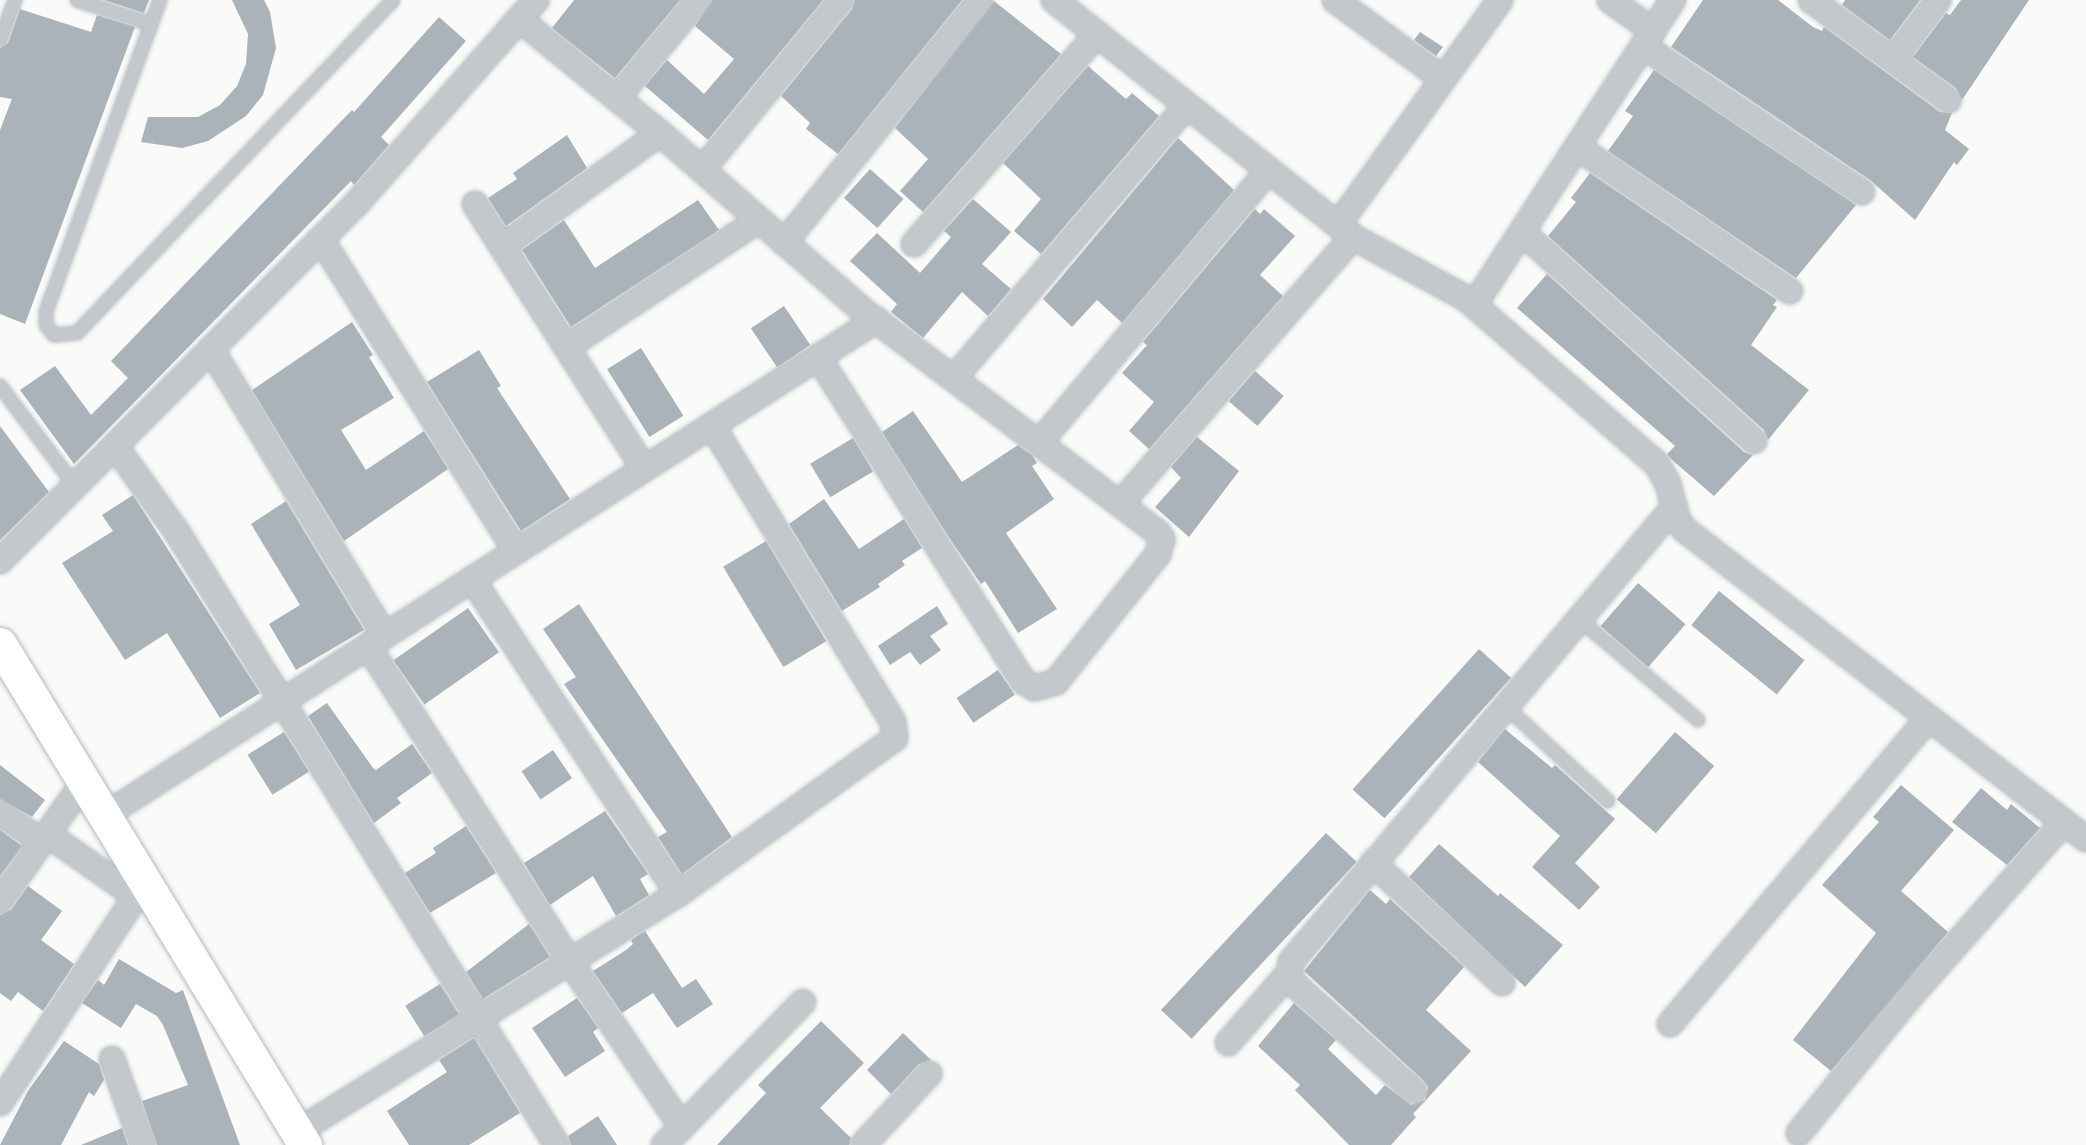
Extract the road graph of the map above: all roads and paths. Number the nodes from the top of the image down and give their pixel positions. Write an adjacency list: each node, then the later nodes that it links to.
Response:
1 (15, 0): 20 (lane)
2 (77, 0): 17 (lane)
3 (160, 0): 17 (lane)
4 (393, 0): 17 (lane)
5 (536, 0): 16 (street)
6 (698, 0): 23 (street)
7 (841, 0): 28 (street)
8 (980, 0): 36 (street)
9 (1054, 0): 18 (street)
10 (1335, 0): 22 (street)
11 (1500, 0): 22 (street)
12 (1610, 0): 19 (street)
13 (1673, 0): 19 (street)
14 (1938, 0): 21 (street)
15 (1820, 3): 21 (street)
16 (519, 19): 23 (street); 35 (street)
17 (151, 24)
18 (1097, 34): 25 (street); 37 (street)
19 (1648, 38): 27 (street); 30 (street)
20 (0, 40)
21 (1893, 60): 24 (street)
22 (1443, 79): 33 (street)
23 (617, 98): 26 (street)
24 (1948, 100)
25 (1187, 105): 29 (street); 45 (street)
26 (660, 133): 28 (street); 38 (street)
27 (1578, 147): 34 (street); 39 (street)
28 (702, 170): 32 (street)
29 (1269, 170): 33 (street); 49 (street)
30 (1862, 192)
31 (475, 204): 38 (street)
32 (759, 220): 36 (street); 42 (street)
33 (1346, 231): 40 (street); 53 (street)
34 (1522, 232): 40 (street); 48 (street)
35 (321, 239): 43 (street); 55 (street)
36 (784, 243): 41 (street)
37 (914, 244)
38 (503, 246): 42 (street)
39 (1790, 291)
40 (1474, 305): 54 (street)
41 (876, 320): 44 (street); 45 (street)
42 (567, 347): 51 (street)
43 (211, 349): 50 (street); 59 (street)
44 (818, 357): 47 (street); 53 (street)
45 (954, 378): 49 (street)
46 (0, 386): 52 (lane)
47 (712, 425): 51 (street); 74 (street)
48 (1754, 441)
49 (1039, 443): 53 (street)
50 (115, 446): 52 (street); 61 (street)
51 (644, 468): 55 (street)
52 (75, 486): 56 (street)
53 (1120, 504)
54 (1674, 507): 58 (street); 63 (street)
55 (516, 551): 57 (street)
56 (0, 561)
57 (472, 579): 59 (street); 74 (street)
58 (1579, 619): 62 (street); 64 (lane)
59 (376, 641): 61 (street); 76 (street)
60 (0, 644): 65 (street)
61 (280, 703): 68 (street); 80 (street)
62 (1505, 706): 66 (lane); 72 (street)
63 (1929, 718): 69 (street); 81 (street)
64 (1698, 720)
65 (84, 782): 68 (street); 70 (street)
66 (1608, 801)
67 (0, 813): 70 (street)
68 (105, 816): 73 (street)
69 (2064, 822): 71 (street); 87 (street)
70 (44, 838): 73 (street); 75 (street)
71 (2086, 839)
72 (1373, 863): 77 (street); 78 (street)
73 (140, 889): 86 (street); 88 (street)
74 (678, 894): 76 (street)
75 (0, 901)
76 (570, 962): 80 (street); 89 (street)
77 (1289, 973): 82 (street); 85 (street)
78 (1502, 983)
79 (802, 1002): 89 (street)
80 (479, 1020): 88 (street); 91 (street)
81 (1670, 1024)
82 (1228, 1043)
83 (112, 1059): 90 (street)
84 (929, 1074): 92 (street)
85 (1414, 1091)
86 (0, 1103)
87 (1798, 1133)
88 (301, 1138)
89 (675, 1138)
90 (143, 1145)
91 (557, 1145)
92 (863, 1145)

